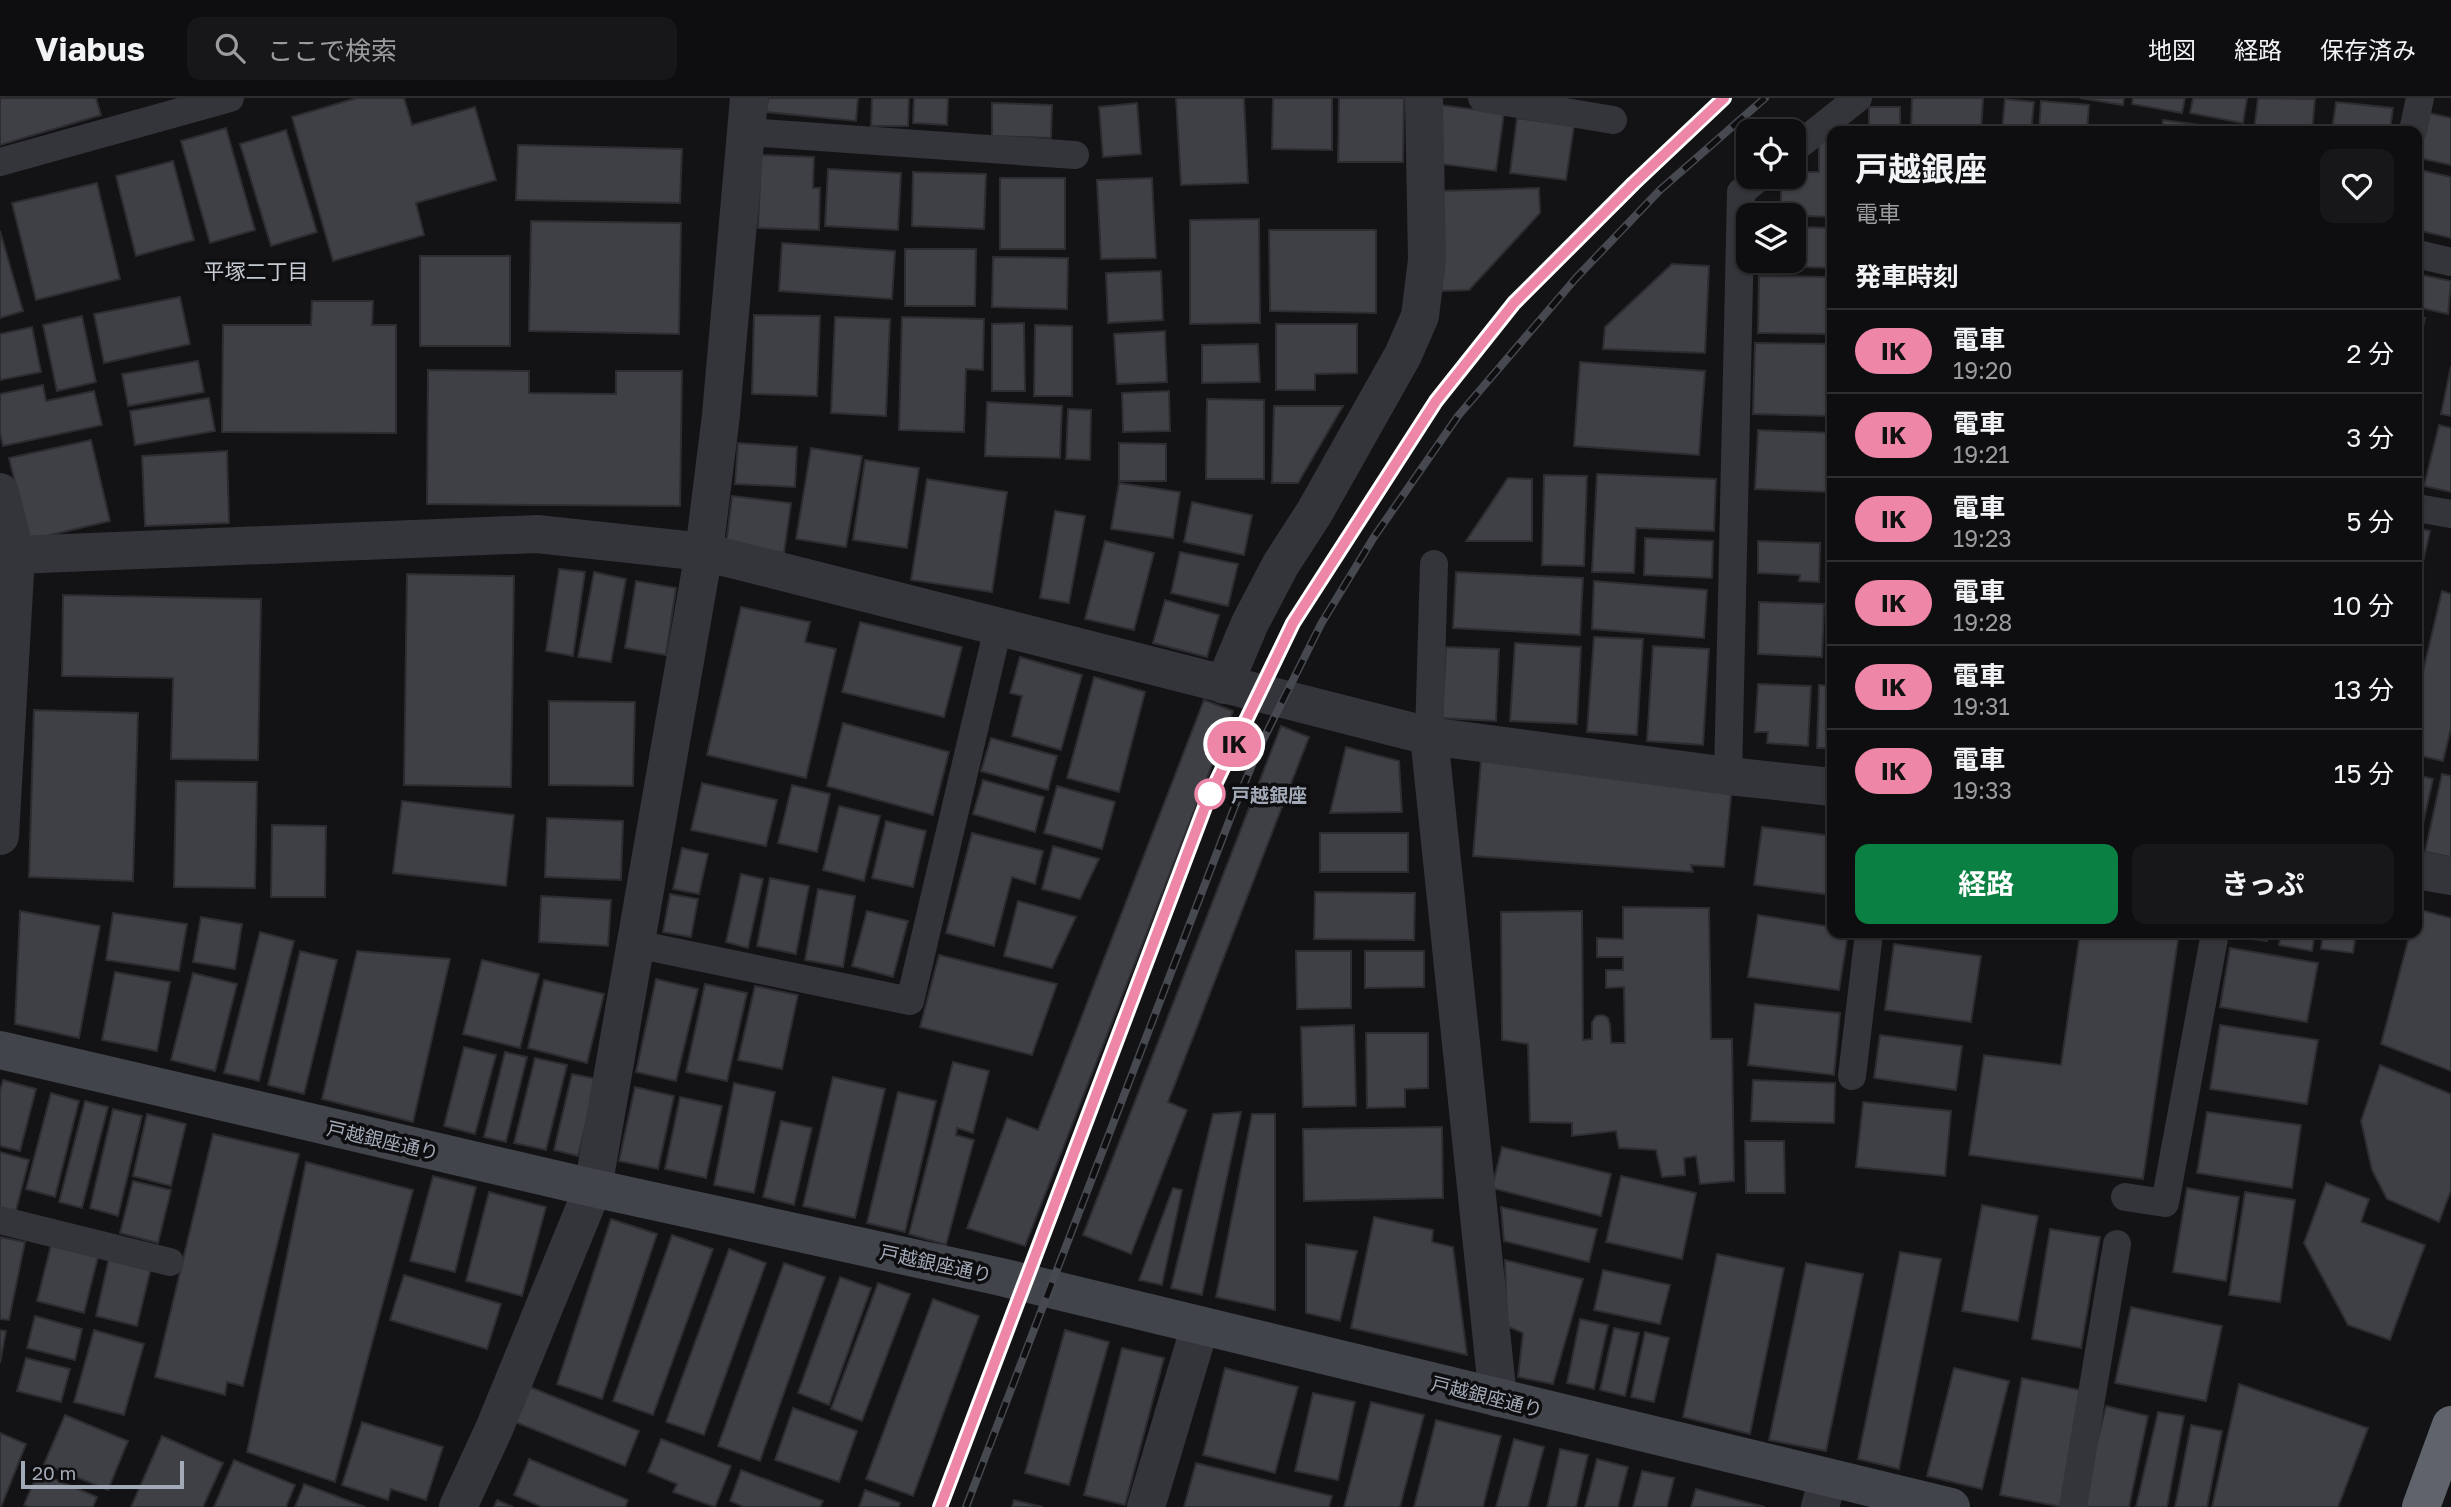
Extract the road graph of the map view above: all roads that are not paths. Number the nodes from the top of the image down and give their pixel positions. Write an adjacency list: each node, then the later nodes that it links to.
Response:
1 (230, 98): 11 (lane)
2 (1424, 98): 22 (street)
3 (1482, 98): 7 (lane)
4 (1858, 98): 9 (lane)
5 (2420, 98): 8 (lane)
6 (748, 115): 10 (lane); 18 (street)
7 (1613, 120)
8 (2414, 126)
9 (1806, 139)
10 (1075, 155)
11 (0, 162)
12 (1745, 189): 24 (lane)
13 (2422, 255): 14 (lane)
14 (2451, 262)
15 (0, 492): 19 (street)
16 (2422, 510): 17 (lane)
17 (2451, 514)
18 (704, 552): 19 (street); 21 (street); 31 (street)
19 (16, 555): 26 (street)
20 (1434, 564): 23 (lane)
21 (998, 628): 22 (street); 31 (lane)
22 (1224, 685): 23 (street)
23 (1429, 736): 24 (street); 40 (street)
24 (1728, 776): 25 (street)
25 (1827, 786)
26 (0, 836)
27 (2422, 871): 28 (street)
28 (2451, 876)
29 (1868, 938): 33 (lane)
30 (2214, 938): 35 (lane)
31 (636, 944): 34 (street)
32 (0, 1050): 34 (street, 戸越銀座通り)
33 (1852, 1076)
34 (593, 1188): 39 (street, 戸越銀座通り); 43 (street)
35 (2125, 1198)
36 (0, 1220): 38 (lane)
37 (2117, 1244): 46 (lane)
38 (170, 1262)
39 (1200, 1326): 40 (street, 戸越銀座通り); 44 (street)
40 (1498, 1398): 42 (street, 戸越銀座通り)
41 (2451, 1425): 47 (highway)
42 (1824, 1492): 45 (street, 戸越銀座通り)
43 (458, 1507)
44 (1146, 1507)
45 (1951, 1507)
46 (2073, 1507)
47 (2421, 1507)

